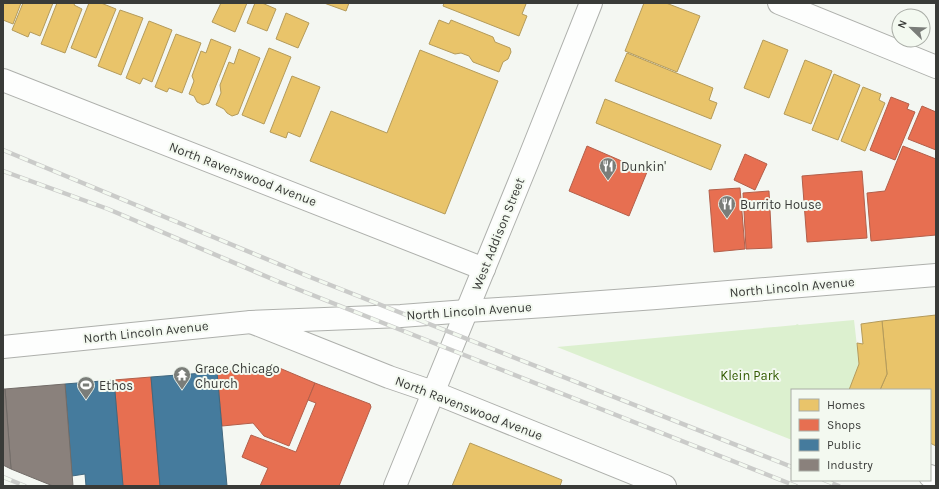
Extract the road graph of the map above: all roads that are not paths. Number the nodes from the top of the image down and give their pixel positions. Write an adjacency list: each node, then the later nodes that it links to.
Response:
1 (591, 3): 5 (street, West Addison Street)
2 (780, 3): 3 (street)
3 (936, 67)
4 (3, 80): 5 (street, North Ravenswood Avenue)
5 (484, 269): 7 (street, West Addison Street)
6 (936, 275): 7 (street, North Lincoln Avenue)
7 (467, 311): 8 (street, North Lincoln Avenue); 10 (street, West Addison Street)
8 (251, 322): 9 (street, North Lincoln Avenue); 10 (street, North Ravenswood Avenue)
9 (3, 347)
10 (434, 392): 11 (street, West Addison Street); 12 (street, North Ravenswood Avenue)
11 (395, 486)
12 (665, 486)

